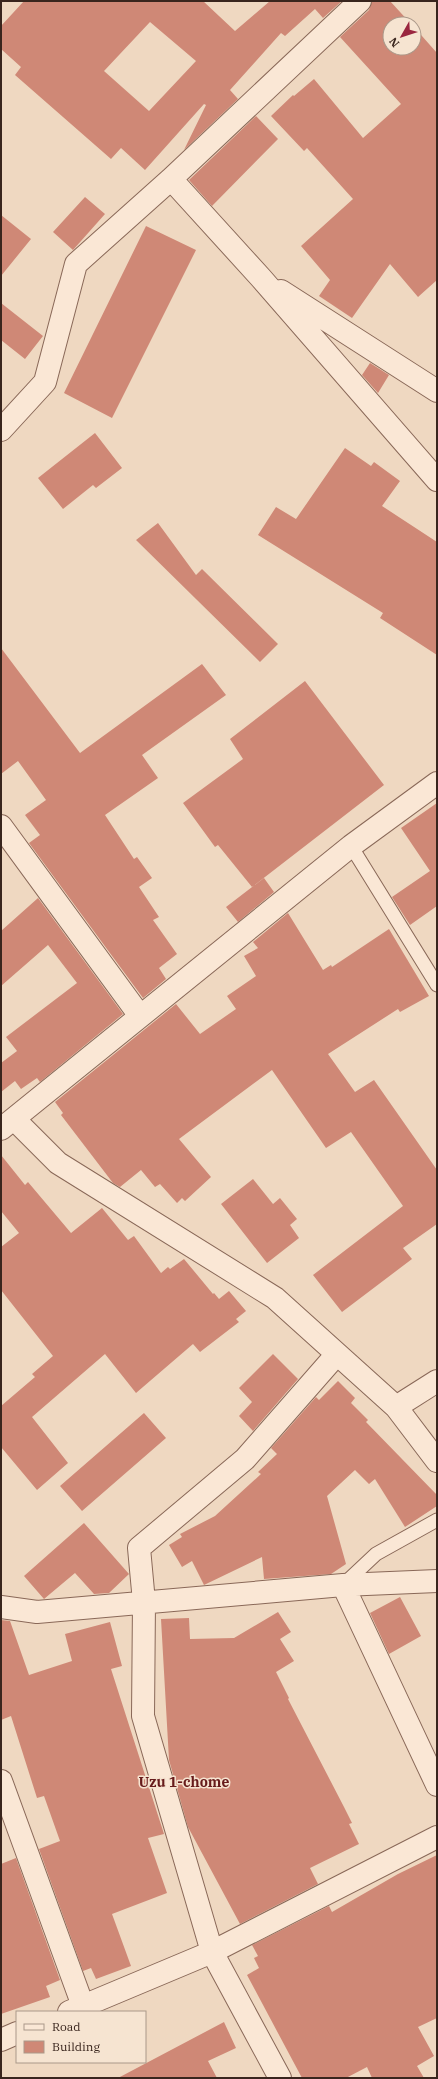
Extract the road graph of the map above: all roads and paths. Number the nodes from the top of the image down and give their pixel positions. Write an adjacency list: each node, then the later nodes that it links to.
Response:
1 (360, 1): 2 (street)
2 (171, 179): 3 (street); 5 (street)
3 (261, 278): 4 (street); 6 (street)
4 (437, 391)
5 (1, 430)
6 (437, 480)
7 (437, 783): 9 (street)
8 (1, 826): 11 (street)
9 (351, 846): 10 (lane); 11 (street)
10 (437, 984)
11 (140, 1016): 12 (street)
12 (7, 1124): 13 (street)
13 (337, 1354): 15 (street); 20 (street)
14 (437, 1381): 15 (street)
15 (396, 1407): 16 (street)
16 (437, 1461)
17 (437, 1520): 19 (lane)
18 (437, 1580): 19 (street)
19 (343, 1585): 20 (street); 23 (street)
20 (144, 1602): 21 (street); 25 (street)
21 (1, 1608)
22 (1, 1781): 26 (street)
23 (437, 1785)
24 (437, 1837): 25 (street)
25 (212, 1952): 26 (street); 29 (street)
26 (76, 2009)
27 (16, 2033): 28 (street)
28 (1, 2040)
29 (280, 2078)

